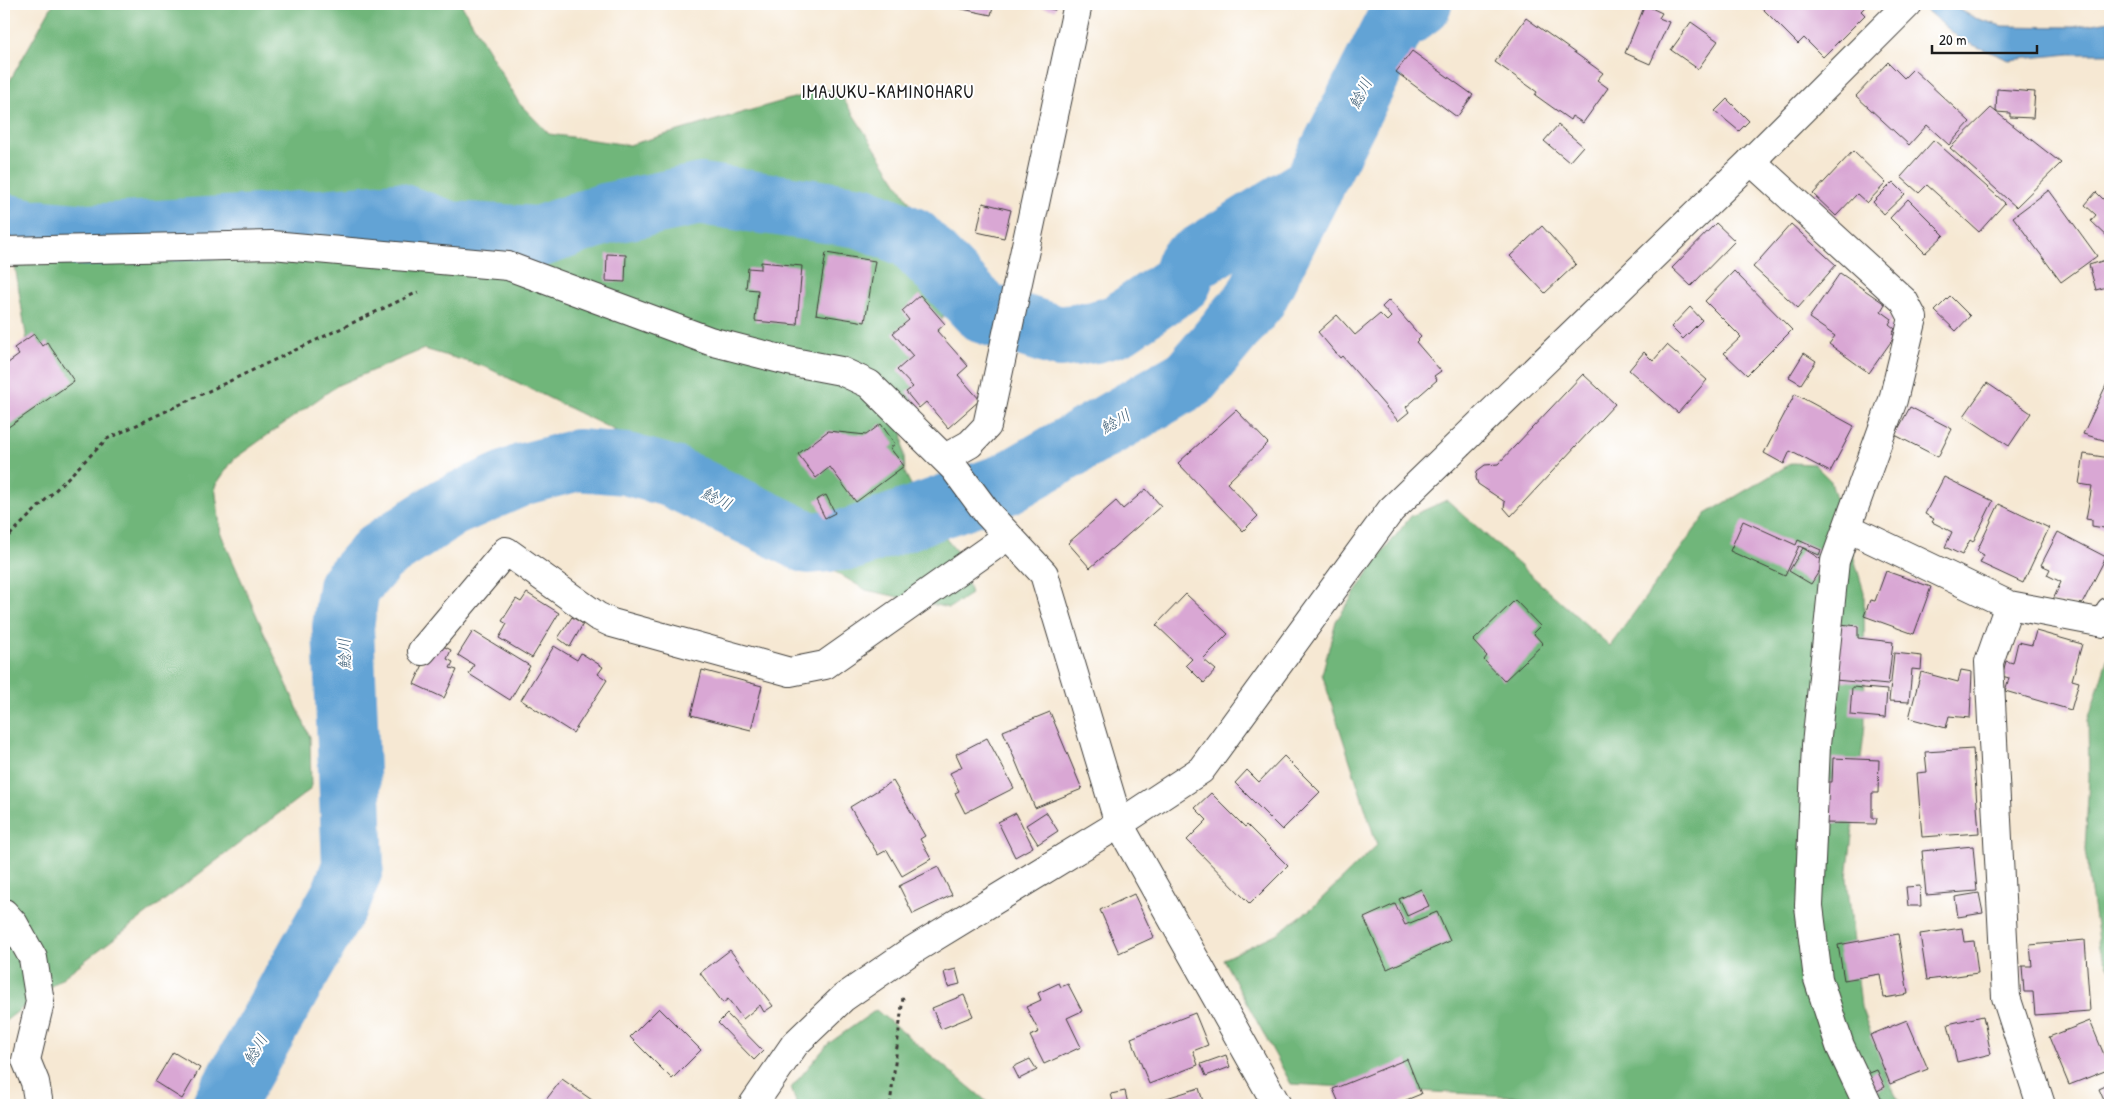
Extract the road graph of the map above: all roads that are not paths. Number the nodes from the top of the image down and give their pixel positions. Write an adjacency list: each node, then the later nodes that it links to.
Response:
1 (1078, 4): 5 (street)
2 (1907, 5): 3 (street)
3 (1751, 161): 6 (street); 11 (street)
4 (4, 251): 5 (street)
5 (950, 463): 7 (street)
6 (1848, 528): 8 (street); 16 (street)
7 (1008, 536): 10 (street); 11 (street)
8 (2009, 605): 9 (street); 17 (street)
9 (2110, 611)
10 (422, 652)
11 (1119, 824): 14 (street); 15 (street)
12 (4, 913): 13 (street)
13 (39, 1105)
14 (753, 1105)
15 (1277, 1105)
16 (1868, 1105)
17 (2041, 1105)

